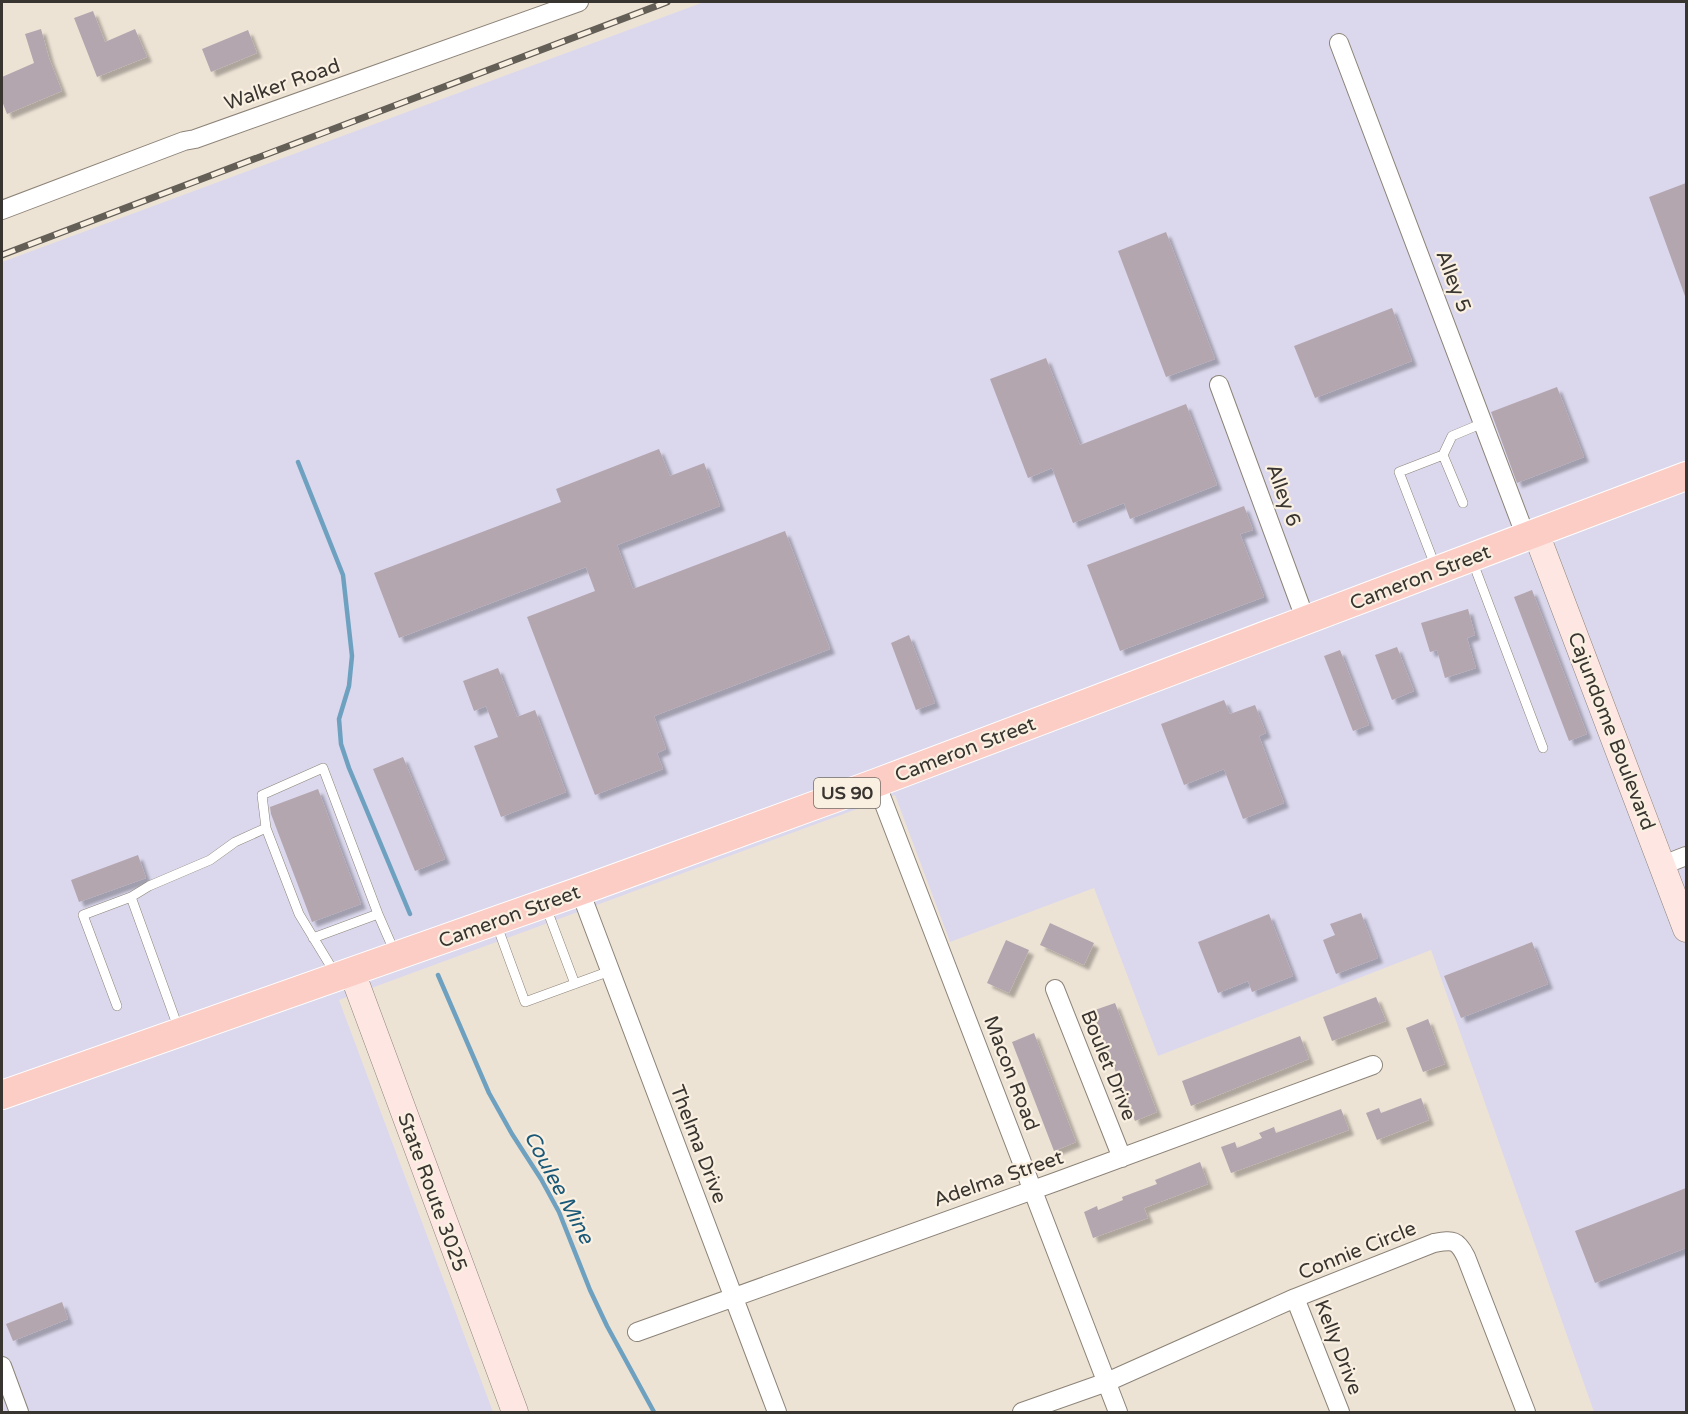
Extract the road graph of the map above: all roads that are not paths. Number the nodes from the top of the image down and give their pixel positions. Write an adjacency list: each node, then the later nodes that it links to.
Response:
1 (579, 2): 3 (street, Walker Road)
2 (1339, 43): 5 (street, Alley 5)
3 (2, 210)
4 (1219, 385): 12 (street, Alley 6)
5 (1483, 423): 6 (lane); 9 (street, Alley 5)
6 (1443, 454): 8 (lane); 11 (lane)
7 (1686, 476): 9 (main road, Cameron Street / US 90)
8 (1462, 503)
9 (1531, 535): 10 (main road, Cameron Street / US 90); 17 (main road, Cajundome Boulevard)
10 (1471, 558): 11 (main road, Cameron Street / US 90); 13 (lane)
11 (1437, 570): 12 (main road, Cameron Street / US 90)
12 (1306, 621): 14 (main road, Cameron Street / US 90)
13 (1543, 748)
14 (876, 783): 18 (main road, Cameron Street / US 90); 35 (street, Macon Road)
15 (266, 828): 19 (lane); 21 (lane); 24 (lane)
16 (1686, 856): 17 (street)
17 (1663, 865): 23 (main road, Cajundome Boulevard)
18 (580, 891): 20 (main road, Cameron Street / US 90); 26 (street, Thelma Drive)
19 (131, 897): 30 (lane); 31 (lane)
20 (545, 903): 22 (main road, Cameron Street / US 90); 28 (lane)
21 (378, 914): 24 (lane); 25 (lane)
22 (495, 921): 25 (main road, Cameron Street / US 90); 28 (lane)
23 (1686, 929)
24 (313, 938): 27 (lane)
25 (396, 956): 27 (main road, Cameron Street / US 90)
26 (610, 971): 28 (lane); 36 (street, Thelma Drive)
27 (344, 975): 31 (main road, Cameron Street / US 90); 42 (main road, State Route 3025)
28 (575, 984)
29 (1055, 989): 34 (street, Boulet Drive)
30 (117, 1006)
31 (180, 1033): 33 (main road, Cameron Street / US 90)
32 (1373, 1065): 34 (street, Adelma Street)
33 (2, 1095)
34 (1122, 1158): 35 (street, Adelma Street)
35 (1032, 1190): 36 (street, Adelma Street); 40 (street, Macon Road)
36 (732, 1297): 38 (street, Adelma Street); 43 (street, Thelma Drive)
37 (1295, 1298): 40 (street, Connie Circle); 46 (street, Kelly Drive); 47 (street, Connie Circle)
38 (637, 1332)
39 (2, 1366): 41 (street)
40 (1107, 1382): 44 (street, Connie Circle); 45 (street, Macon Road)
41 (19, 1413)
42 (515, 1413)
43 (777, 1413)
44 (1022, 1413)
45 (1118, 1413)
46 (1340, 1413)
47 (1526, 1413)

